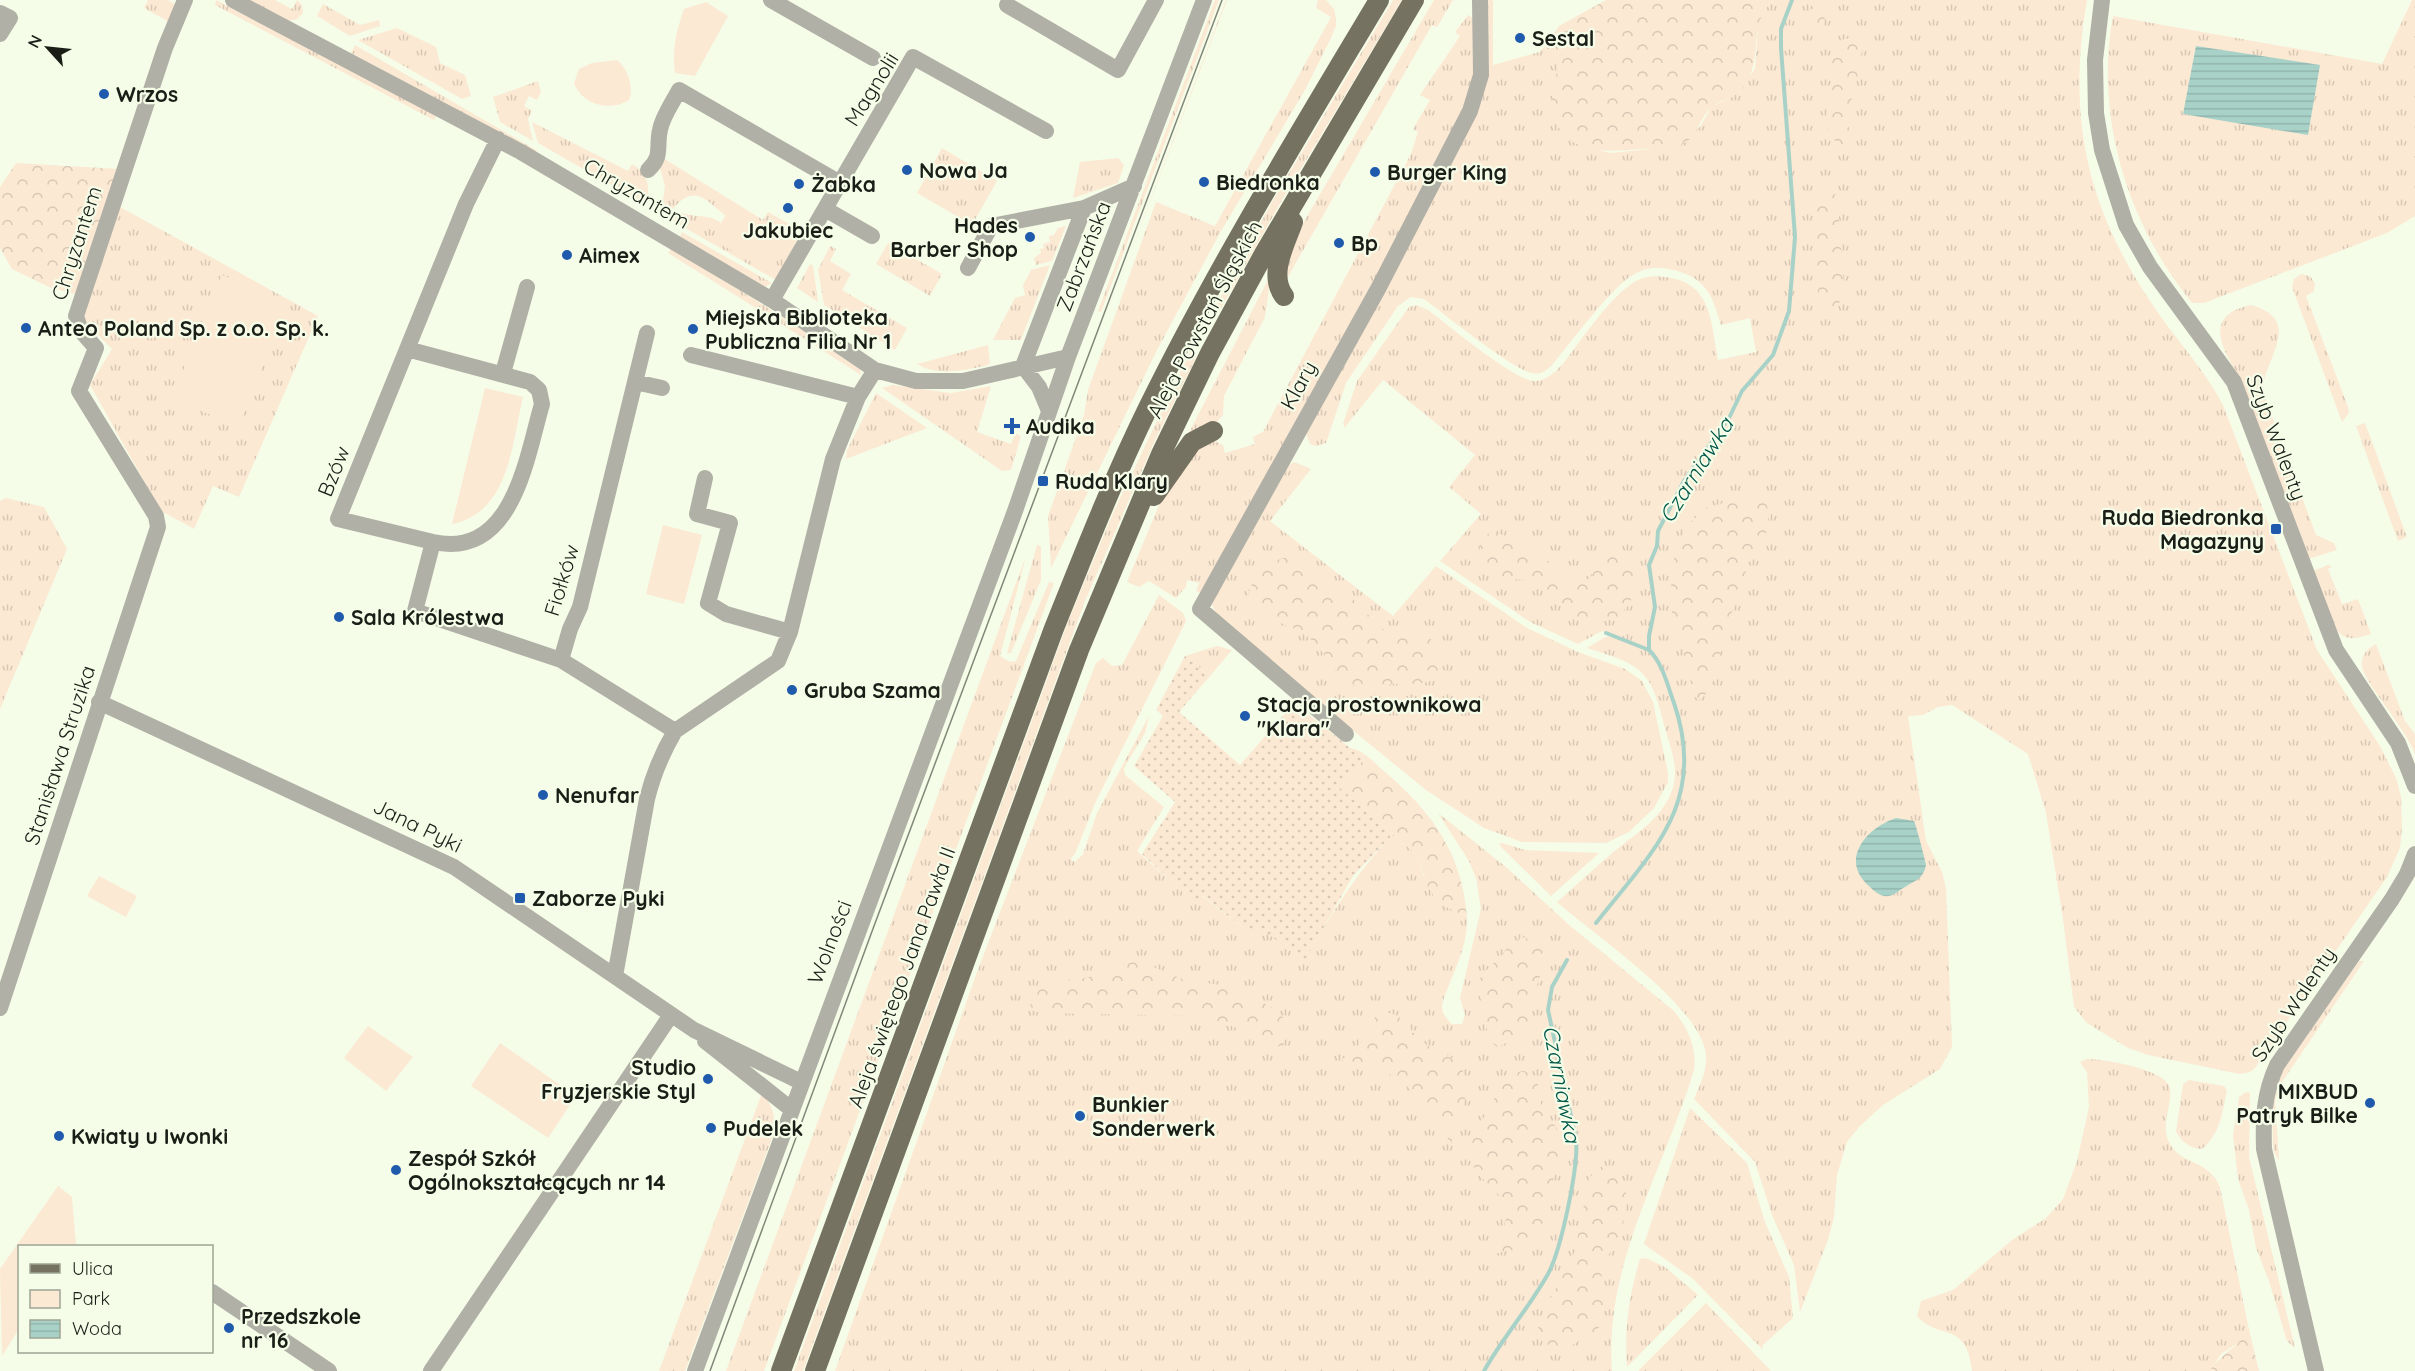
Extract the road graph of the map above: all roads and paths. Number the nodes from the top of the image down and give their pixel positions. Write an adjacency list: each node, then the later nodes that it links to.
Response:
1 (184, 0): 40 (street, Chryzantem)
2 (233, 0): 15 (street, Chryzantem)
3 (771, 0): 13 (street)
4 (1156, 0): 10 (street)
5 (1204, 0): 19 (street, Zabrzańska)
6 (1379, 0): 44 (main road, Aleja Powstań Śląskich)
7 (1414, 0): 17 (main road, Aleja Powstań Śląskich)
8 (1480, 0): 49 (street, Klary)
9 (2102, 0): 50 (street, Szyb Walenty)
10 (1007, 5)
11 (0, 13): 12 (street)
12 (0, 34)
13 (873, 58)
14 (1046, 131): 18 (street, Magnolii)
15 (498, 139): 26 (street, Chryzantem); 28 (street, Bzów)
16 (648, 170): 18 (street)
17 (1309, 177): 25 (main road); 43 (main road, Aleja Powstań Śląskich)
18 (840, 183): 21 (street, Magnolii)
19 (1134, 186): 20 (street); 30 (street, Zabrzańska)
20 (1084, 207): 23 (street); 31 (street)
21 (825, 209): 22 (street); 26 (street, Magnolii)
22 (872, 236)
23 (968, 268)
24 (527, 287): 33 (street)
25 (1284, 296)
26 (772, 300): 32 (street, Chryzantem)
27 (647, 333): 34 (street, Fiołków)
28 (407, 349): 33 (street, Bzów); 42 (street, Bzów)
29 (691, 355): 36 (street)
30 (1068, 357): 31 (street, Chryzantem); 37 (street, Zabrzańska)
31 (1023, 366): 32 (street, Chryzantem); 37 (street)
32 (875, 370): 36 (street)
33 (503, 373): 42 (street, Bzów)
34 (635, 382): 35 (street); 46 (street, Fiołków)
35 (662, 388)
36 (858, 397): 45 (street)
37 (1049, 411): 41 (street, Zabrzańska)
38 (1213, 431): 43 (main road)
39 (705, 478): 45 (street)
40 (156, 516): 47 (street, Stanisława Struzika)
41 (1008, 530): 56 (street, Wolności)
42 (433, 542): 46 (street)
43 (1114, 563): 63 (main road, Aleja Powstań Śląskich)
44 (1065, 599): 62 (main road, Aleja świętego Jana Pawła II)
45 (790, 632): 48 (street)
46 (561, 660): 48 (street)
47 (99, 702): 52 (street, Jana Pyki); 53 (street, Stanisława Struzika)
48 (675, 731): 52 (street)
49 (1346, 734)
50 (2415, 786)
51 (2415, 854): 64 (street, Szyb Walenty)
52 (615, 976): 54 (street, Jana Pyki)
53 (0, 1008)
54 (671, 1015): 55 (street, Jana Pyki); 60 (street)
55 (693, 1030): 56 (street, Jana Pyki); 57 (street, Jana Pyki)
56 (801, 1082): 57 (street, Wolności)
57 (791, 1109): 61 (street, Wolności)
58 (213, 1293): 59 (street)
59 (329, 1371)
60 (431, 1371)
61 (695, 1371)
62 (781, 1371)
63 (815, 1371)
64 (2316, 1371)

